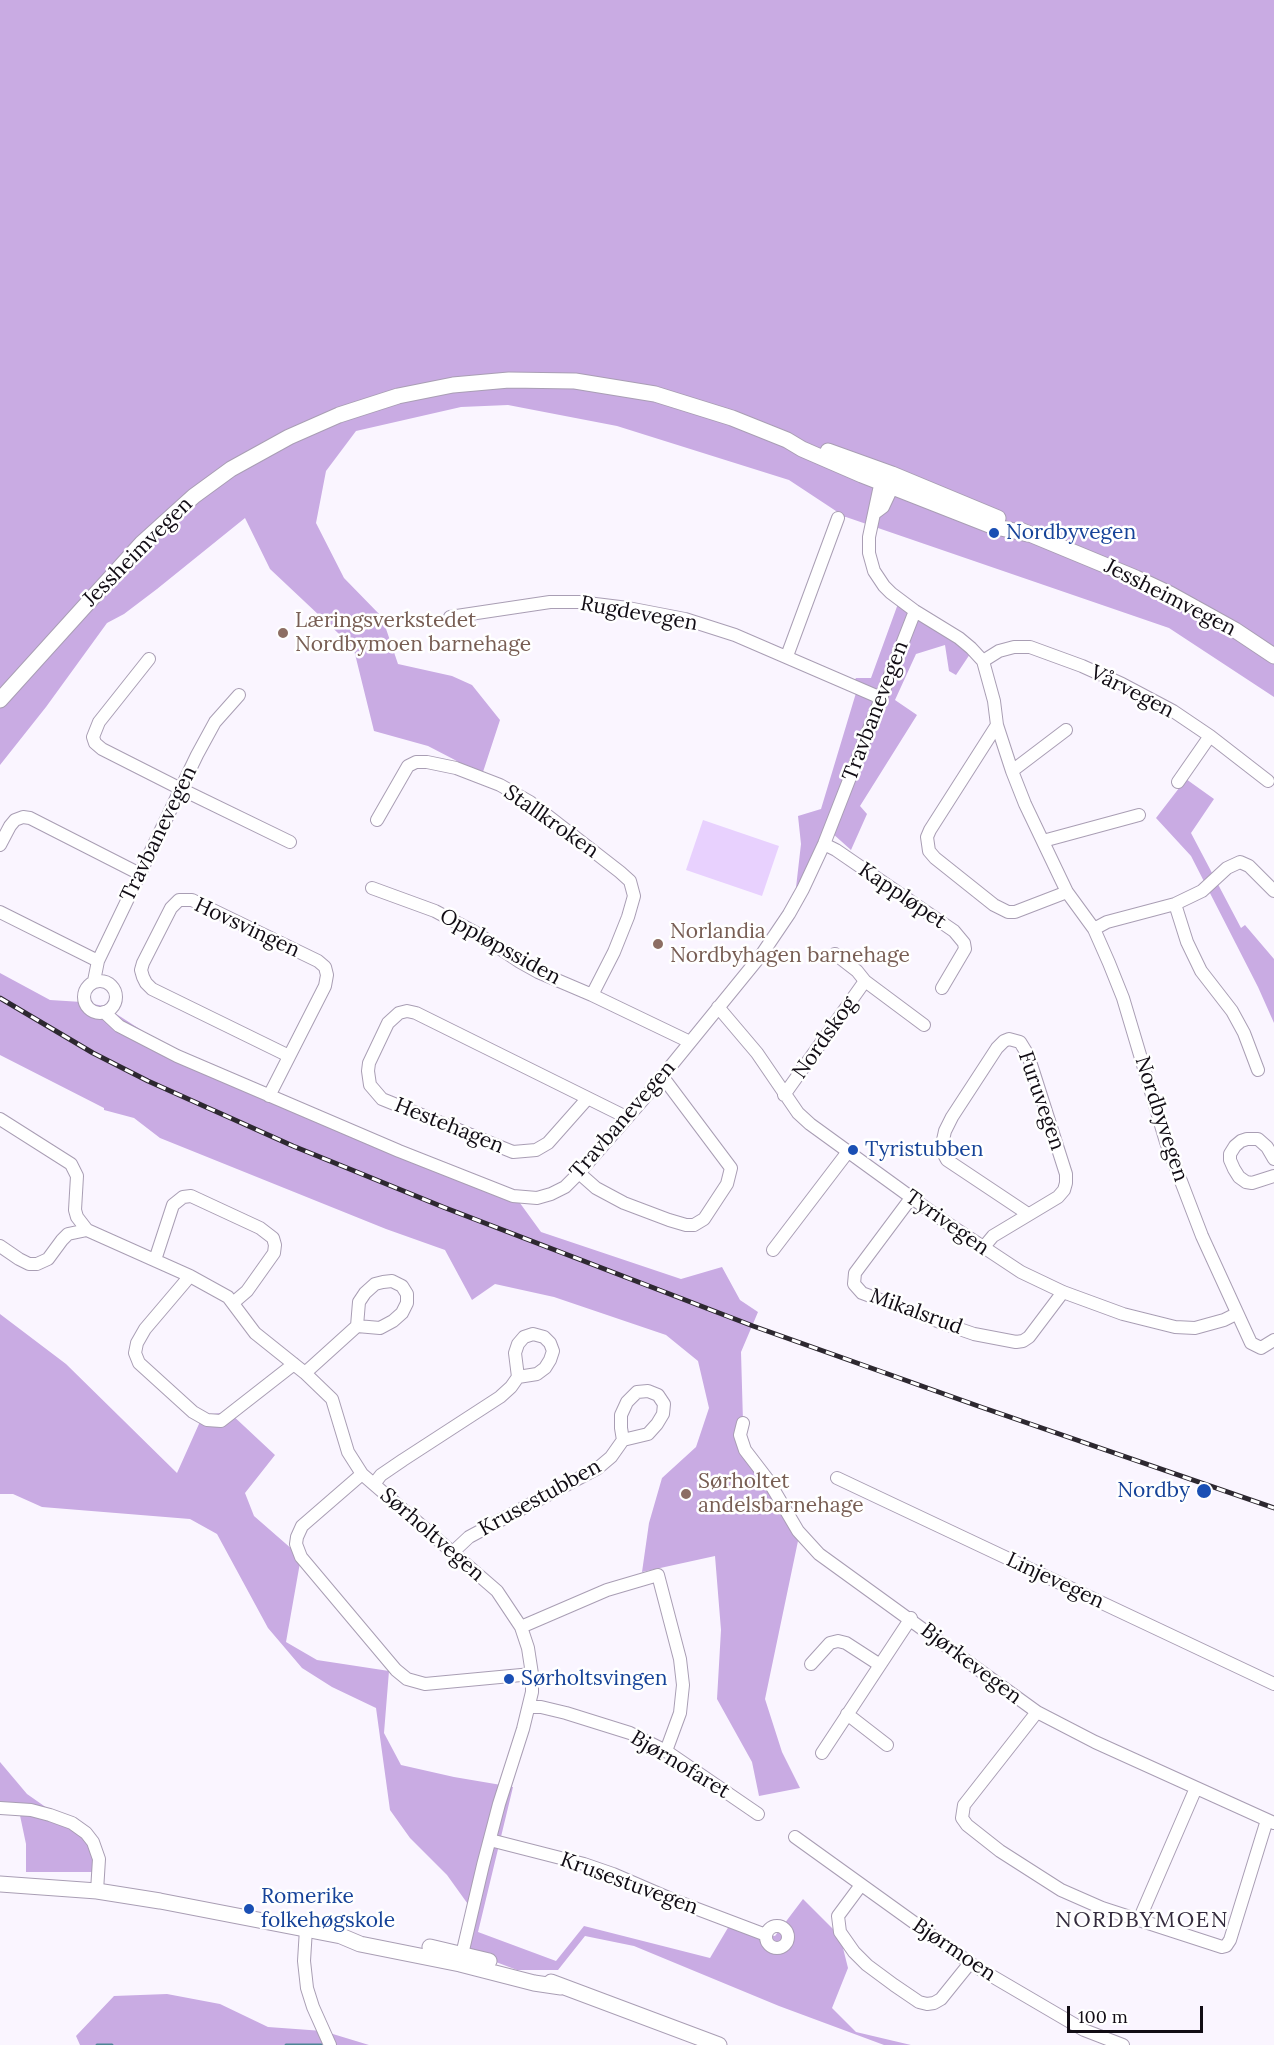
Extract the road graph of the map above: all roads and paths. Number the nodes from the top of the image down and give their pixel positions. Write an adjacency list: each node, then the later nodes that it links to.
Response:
1 (889, 482): 3 (street, Nordbyvegen); 6 (main road, Jessheimvegen); 11 (main road, Jessheimvegen)
2 (838, 518): 5 (street)
3 (915, 611): 8 (street, Nordbyvegen); 10 (street, Travbanevegen)
4 (450, 617): 5 (street, Rugdevegen)
5 (787, 656): 10 (street, Rugdevegen)
6 (1274, 656)
7 (149, 659): 18 (street)
8 (983, 662): 12 (street, Nordbyvegen); 14 (street, Vårvegen)
9 (239, 695): 18 (street, Travbanevegen)
10 (882, 698): 23 (street, Travbanevegen)
11 (0, 700)
12 (997, 724): 15 (street, Nordbyvegen); 27 (street)
13 (1065, 730): 15 (street)
14 (1210, 736): 16 (street, Vårvegen); 17 (street)
15 (1012, 771): 21 (street, Nordbyvegen)
16 (1268, 780)
17 (1178, 782)
18 (181, 789): 22 (street); 25 (street, Travbanevegen)
19 (1139, 815): 21 (street)
20 (377, 820): 37 (street, Stallkroken)
21 (1043, 841): 27 (street, Nordbyvegen)
22 (290, 842)
23 (824, 844): 36 (street, Kappløpet); 38 (street, Travbanevegen)
24 (0, 845): 25 (street)
25 (140, 874): 33 (street, Travbanevegen)
26 (372, 888): 37 (street, Oppløpssiden)
27 (1067, 891): 31 (street, Nordbyvegen)
28 (1274, 891): 29 (street)
29 (1175, 904): 31 (street); 43 (street)
30 (0, 912): 33 (street)
31 (1094, 929): 64 (street, Nordbyvegen)
32 (835, 954): 35 (street, Nordskog)
33 (98, 961): 34 (street, Travbanevegen)
34 (94, 981): 39 (street); 39 (street)
35 (865, 981): 40 (street, Nordskog); 45 (street, Nordskog)
36 (942, 988)
37 (592, 994): 41 (street, Oppløpssiden)
38 (718, 1007): 41 (street, Travbanevegen); 45 (street, Tyrivegen)
39 (104, 1012): 46 (street, Travbanevegen)
40 (924, 1025)
41 (690, 1041): 44 (street, Travbanevegen)
42 (289, 1056): 42 (street, Hovsvingen); 46 (street, Hovsvingen)
43 (1258, 1070)
44 (662, 1076): 48 (street, Travbanevegen); 52 (street)
45 (784, 1095): 50 (street, Tyrivegen)
46 (269, 1096): 52 (street, Travbanevegen)
47 (587, 1099): 47 (street, Hestehagen); 48 (street, Hestehagen)
48 (627, 1117): 52 (street, Travbanevegen)
49 (0, 1119): 56 (street)
50 (847, 1153): 54 (street, Tyrivegen); 59 (street)
51 (1274, 1159): 53 (street)
52 (579, 1173)
53 (1274, 1176)
54 (911, 1198): 58 (street, Tyrivegen); 62 (street, Mikalsrud)
55 (1028, 1215): 55 (street, Furuvegen); 58 (street, Furuvegen)
56 (87, 1230): 57 (street); 60 (street, Sørholtvegen)
57 (0, 1246)
58 (983, 1248): 62 (street, Tyrivegen)
59 (773, 1250)
60 (155, 1260): 61 (street, Sørholtvegen); 63 (street)
61 (190, 1276): 63 (street, Sørholtvegen); 67 (street)
62 (1063, 1292): 64 (street, Tyrivegen)
63 (233, 1303): 67 (street, Sørholtvegen)
64 (1236, 1314): 66 (street, Nordbyvegen)
65 (357, 1326): 65 (street); 68 (street)
66 (1274, 1341)
67 (294, 1364): 68 (street, Sørholtvegen)
68 (305, 1373): 72 (street, Sørholtvegen)
69 (518, 1377): 74 (street)
70 (743, 1423): 76 (street, Bjørkevegen)
71 (623, 1440): 75 (street, Krusestubben)
72 (362, 1474): 74 (street, Sørholtvegen); 80 (street)
73 (837, 1478): 81 (street, Linjevegen)
74 (374, 1484): 75 (street, Sørholtvegen)
75 (453, 1552): 77 (street, Sørholtvegen)
76 (911, 1618): 79 (street); 83 (street, Bjørkevegen)
77 (521, 1627): 80 (street, Sørholtvegen); 86 (street)
78 (811, 1664): 79 (street)
79 (880, 1665): 84 (street)
80 (532, 1674): 82 (street, Sørholtvegen)
81 (1274, 1684)
82 (529, 1707): 86 (street, Bjørnofaret); 93 (street, Sørholtvegen)
83 (1037, 1712): 88 (street, Bjørkevegen); 97 (street)
84 (847, 1714): 85 (street); 87 (street)
85 (887, 1745)
86 (666, 1751): 90 (street, Bjørnofaret)
87 (822, 1753)
88 (1196, 1788): 91 (street, Bjørkevegen); 97 (street)
89 (0, 1808): 96 (street)
90 (758, 1814)
91 (1271, 1822): 97 (street)
92 (795, 1837): 95 (street, Bjørmoen)
93 (490, 1840): 99 (street, Krusestuvegen); 100 (street, Sørholtvegen)
94 (0, 1884): 96 (main road)
95 (861, 1885): 101 (street, Bjørmoen); 101 (street)
96 (96, 1891): 98 (main road)
97 (1139, 1920)
98 (306, 1929): 100 (main road); 103 (street)
99 (766, 1935)
100 (461, 1959): 104 (main road)
101 (970, 1963): 102 (street, Bjørmoen)
102 (1088, 2039): 105 (street, Bjørmoen)
103 (330, 2045)
104 (719, 2045)
105 (1123, 2045)

